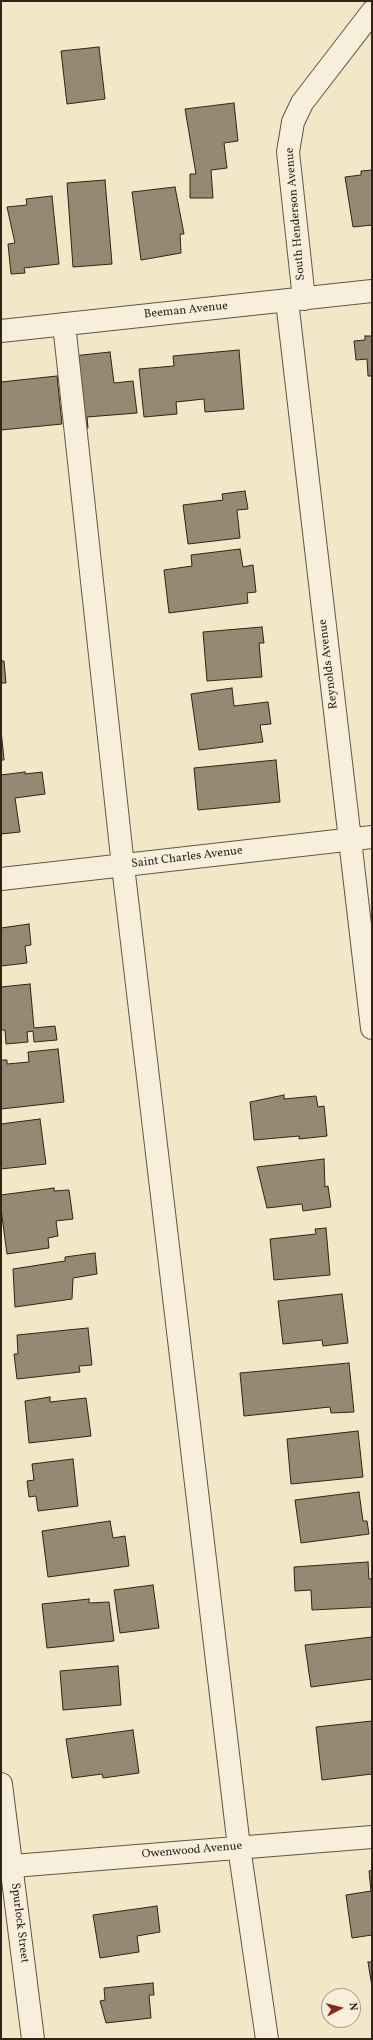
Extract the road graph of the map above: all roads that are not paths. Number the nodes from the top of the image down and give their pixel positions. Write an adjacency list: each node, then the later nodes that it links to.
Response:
1 (372, 12): 3 (street, South Henderson Avenue)
2 (372, 291): 3 (street, Beeman Avenue)
3 (296, 300): 4 (street, Beeman Avenue); 7 (street, Reynolds Avenue)
4 (64, 324): 5 (street, Beeman Avenue); 8 (street)
5 (1, 331)
6 (372, 837): 7 (street, Saint Charles Avenue)
7 (349, 840): 8 (street, Saint Charles Avenue); 10 (street, Reynolds Avenue)
8 (122, 866): 9 (street, Saint Charles Avenue); 13 (street)
9 (1, 879)
10 (372, 1028)
11 (1, 1784): 14 (street, Spurlock Street)
12 (372, 1837): 13 (street, Owenwood Avenue)
13 (238, 1847): 14 (street, Owenwood Avenue); 16 (street)
14 (6, 1867): 15 (street, Spurlock Street)
15 (34, 2039)
16 (267, 2039)

